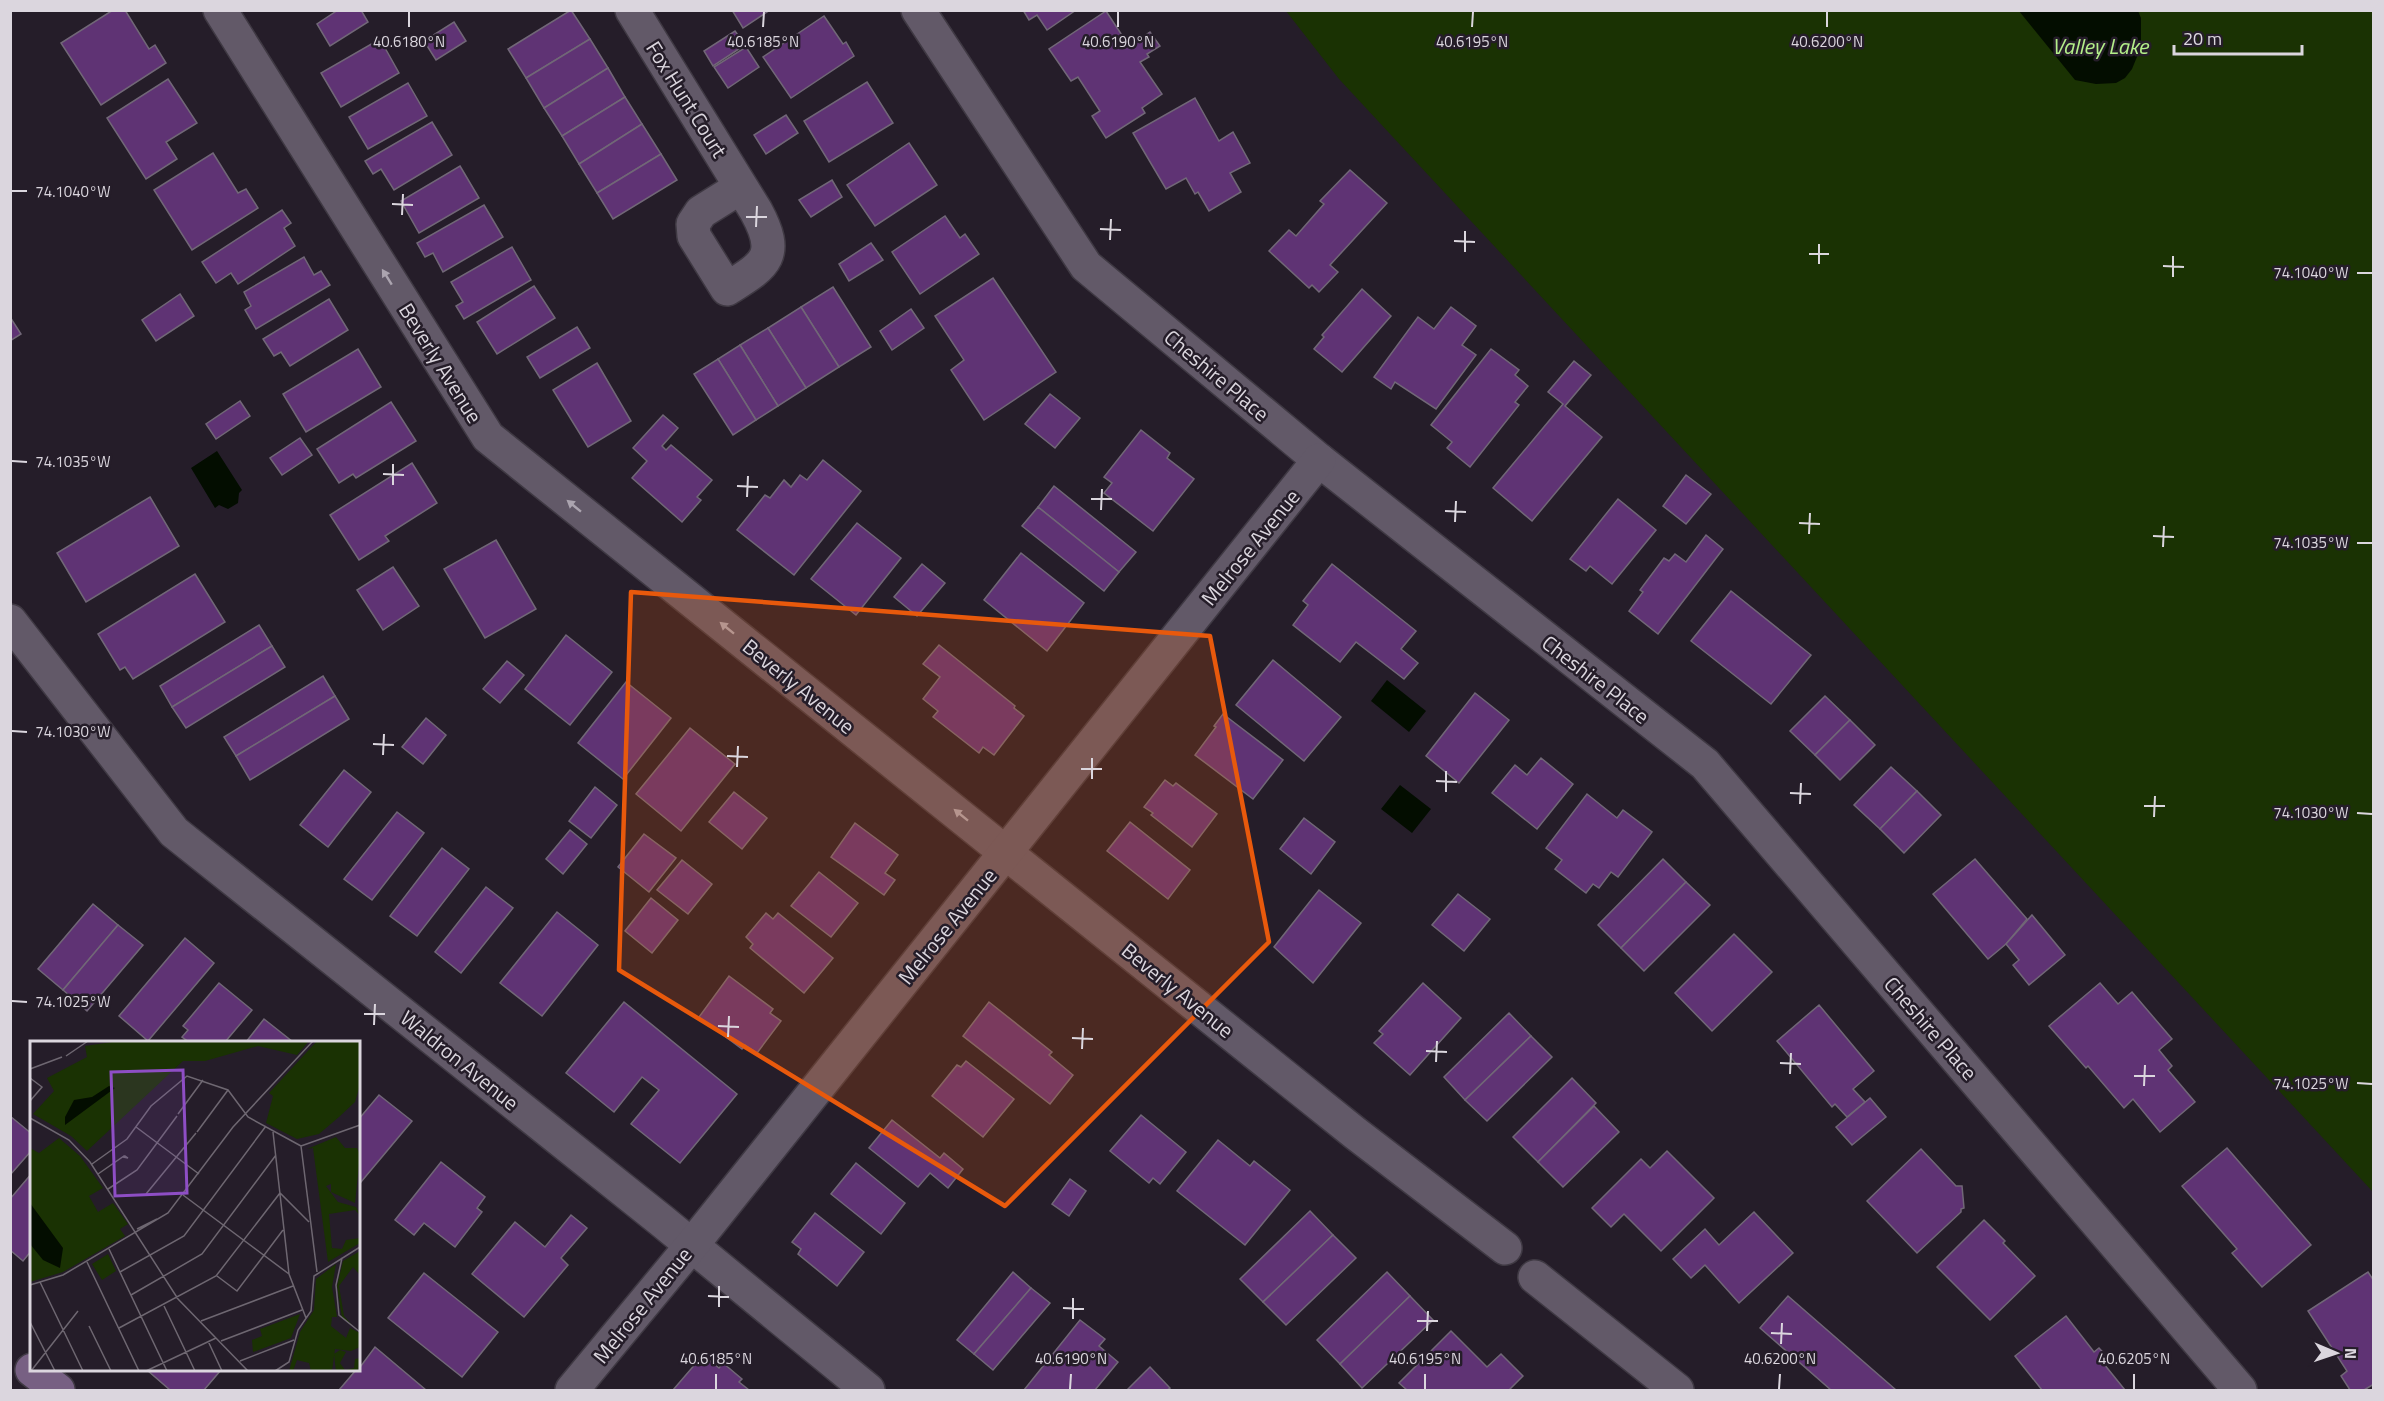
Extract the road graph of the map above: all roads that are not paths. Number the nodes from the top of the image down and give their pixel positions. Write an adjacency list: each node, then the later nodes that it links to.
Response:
1 (220, 10): 7 (street, Beverly Avenue, one-way to 1)
2 (632, 10): 4 (street, Fox Hunt Court)
3 (918, 10): 5 (street, Cheshire Place)
4 (741, 187)
5 (1319, 460): 7 (street, Melrose Avenue); 18 (street, Cheshire Place)
6 (10, 621): 8 (street, Waldron Avenue)
7 (1007, 852): 8 (street, Melrose Avenue); 9 (street, Beverly Avenue)
8 (692, 1245): 15 (street, Melrose Avenue); 16 (street, Waldron Avenue)
9 (1505, 1248)
10 (1535, 1277): 17 (street)
11 (10, 1353): 12 (main road)
12 (30, 1368)
13 (34, 1371): 14 (main road)
14 (58, 1390)
15 (572, 1390)
16 (868, 1390)
17 (1677, 1390)
18 (2240, 1390)

